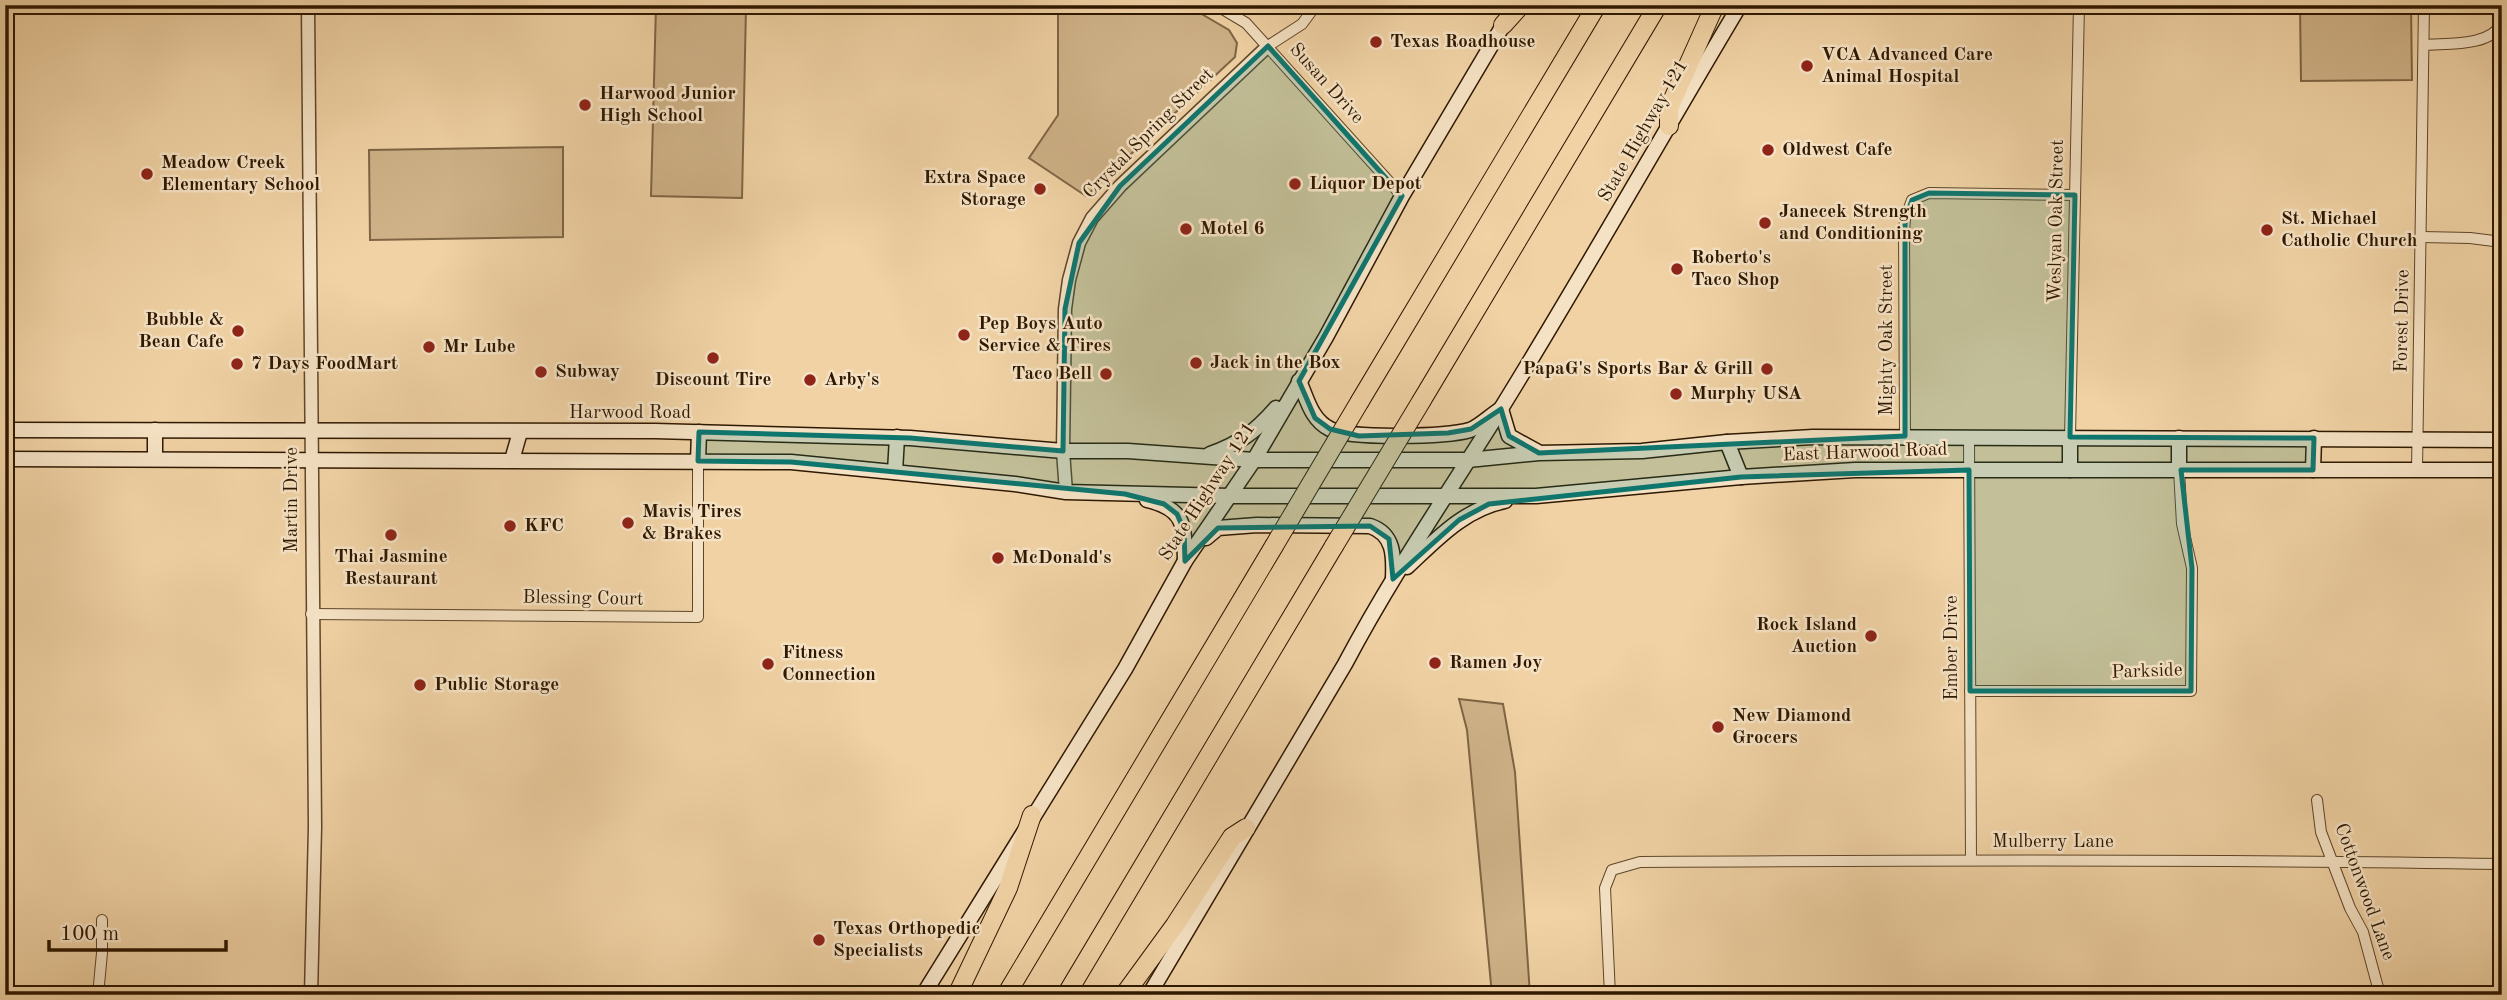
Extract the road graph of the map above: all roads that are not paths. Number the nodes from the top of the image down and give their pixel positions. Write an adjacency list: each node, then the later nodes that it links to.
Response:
1 (308, 5): 25 (street, Martin Drive)
2 (1216, 5): 15 (street, Susan Drive)
3 (1316, 5): 15 (street, Crystal Spring Street)
4 (1516, 5): 13 (main road, State Highway 121)
5 (1521, 5): 13 (highway)
6 (1597, 5): 75 (highway, bridge)
7 (1658, 5): 76 (highway, bridge)
8 (1715, 5): 16 (highway)
9 (1740, 5): 16 (main road, State Highway 121)
10 (2079, 5): 18 (street, Weslyan Oak Street)
11 (2424, 5): 14 (street, Forest Drive)
12 (2502, 24): 14 (street)
13 (1503, 25): 17 (main road, State Highway 121)
14 (2425, 45): 19 (street, Forest Drive)
15 (1268, 46): 17 (street, Susan Drive); 37 (street, Crystal Spring Street)
16 (1669, 126): 22 (main road, State Highway 121)
17 (1402, 195): 21 (main road, State Highway 121)
18 (2075, 195): 28 (street, Mighty Oak Street); 31 (street, Weslyan Oak Street)
19 (2422, 237): 20 (street); 34 (street, Forest Drive)
20 (2502, 242)
21 (1299, 381): 22 (main road); 39 (main road); 44 (main road, State Highway 121)
22 (1501, 409): 38 (main road); 45 (main road, State Highway 121)
23 (5, 430): 24 (main road, Harwood Road)
24 (155, 430): 25 (main road, Harwood Road); 41 (main road)
25 (310, 430): 26 (main road, Harwood Road); 42 (street, Martin Drive)
26 (520, 432): 27 (main road, Harwood Road); 43 (main road)
27 (699, 432): 30 (main road, Harwood Road); 46 (main road)
28 (1905, 436): 29 (main road, East Harwood Road); 36 (main road, East Harwood Road)
29 (1969, 436): 31 (main road, East Harwood Road); 47 (street, Ember Drive)
30 (897, 437): 37 (main road, Harwood Road); 53 (main road)
31 (2070, 437): 32 (main road, East Harwood Road); 48 (main road)
32 (2179, 438): 33 (main road, East Harwood Road); 49 (main road)
33 (2314, 438): 34 (main road, East Harwood Road); 50 (main road)
34 (2418, 439): 35 (main road, East Harwood Road); 51 (street, Forest Drive)
35 (2502, 440)
36 (1727, 442): 38 (main road, East Harwood Road); 54 (main road)
37 (1063, 451): 39 (main road, Harwood Road); 55 (street, Crystal Spring Street)
38 (1539, 453): 45 (main road, East Harwood Road)
39 (1206, 456): 44 (main road, Harwood Road)
40 (5, 459): 41 (main road)
41 (155, 459): 42 (main road)
42 (311, 459): 43 (main road); 62 (street, Martin Drive)
43 (512, 460): 46 (main road)
44 (1254, 460): 45 (main road, East Harwood Road); 58 (main road, State Highway 121)
45 (1468, 460): 57 (main road, State Highway 121)
46 (698, 461): 53 (main road); 62 (street, Blessing Court)
47 (1969, 470): 48 (main road, East Harwood Road); 54 (main road, East Harwood Road); 63 (street, Ember Drive)
48 (2070, 470): 49 (main road, East Harwood Road)
49 (2179, 470): 50 (main road, East Harwood Road); 63 (street, Parkside)
50 (2313, 470): 51 (main road, East Harwood Road)
51 (2417, 470): 52 (main road, East Harwood Road)
52 (2502, 470)
53 (895, 472): 55 (main road)
54 (1741, 477): 59 (main road, East Harwood Road)
55 (1066, 492): 56 (main road)
56 (1125, 495): 58 (main road); 60 (main road)
57 (1445, 495): 58 (main road, East Harwood Road); 59 (main road, East Harwood Road); 61 (main road, State Highway 121)
58 (1230, 496): 60 (main road, State Highway 121)
59 (1536, 496): 61 (main road)
60 (1185, 561): 61 (main road); 65 (main road, State Highway 121)
61 (1393, 579): 66 (main road, State Highway 121)
62 (312, 614): 72 (street, Martin Drive)
63 (1970, 691): 67 (street, Ember Drive)
64 (2316, 800): 68 (street, Cottonwood Lane)
65 (1032, 815): 73 (main road, State Highway 121); 74 (highway)
66 (1246, 828): 77 (highway); 78 (main road, State Highway 121)
67 (1971, 860): 68 (street, Mulberry Lane); 79 (street, Mulberry Lane)
68 (2333, 861): 69 (street, Mulberry Lane); 80 (street, Cottonwood Lane)
69 (2502, 864)
70 (102, 920): 71 (street)
71 (98, 995)
72 (311, 995)
73 (923, 995)
74 (957, 995)
75 (1006, 995)
76 (1066, 995)
77 (1124, 995)
78 (1149, 995)
79 (1610, 995)
80 (2380, 995)

